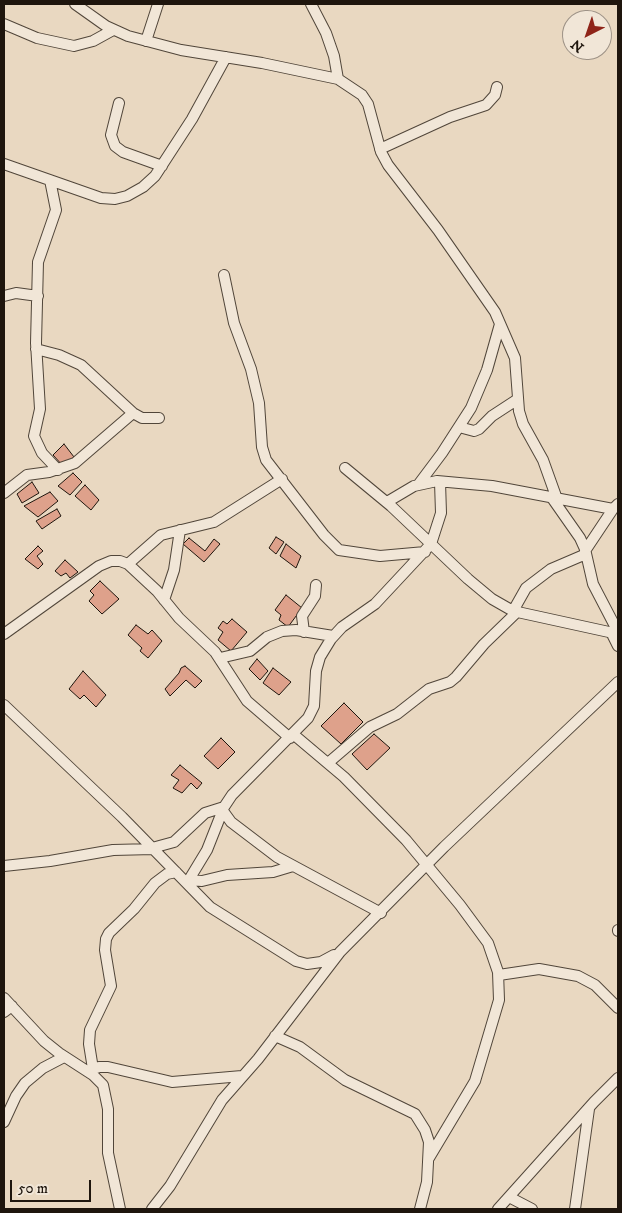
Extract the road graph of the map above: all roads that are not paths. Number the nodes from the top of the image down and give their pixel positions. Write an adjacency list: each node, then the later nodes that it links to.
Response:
1 (75, 4): 5 (street)
2 (158, 4): 6 (street)
3 (311, 4): 8 (street)
4 (4, 24): 5 (street)
5 (113, 30): 6 (street)
6 (146, 41): 7 (street)
7 (226, 57): 8 (street); 13 (street)
8 (338, 78): 11 (street)
9 (497, 87): 11 (street)
10 (119, 103): 13 (street)
11 (380, 149): 18 (street)
12 (4, 164): 14 (street)
13 (162, 166): 14 (street)
14 (50, 180): 17 (street)
15 (224, 275): 26 (street)
16 (4, 296): 17 (street)
17 (38, 296): 19 (street)
18 (500, 324): 20 (street); 23 (street)
19 (36, 349): 21 (street); 25 (street)
20 (518, 399): 23 (street); 30 (street)
21 (133, 413): 22 (street); 25 (street)
22 (158, 418)
23 (459, 427): 28 (street)
24 (345, 468): 31 (street)
25 (58, 470): 29 (street)
26 (282, 479): 33 (street); 34 (street)
27 (440, 482): 28 (street); 30 (street); 34 (street)
28 (418, 485): 31 (street)
29 (4, 493)
30 (554, 498): 32 (street); 35 (street)
31 (387, 502): 34 (street)
32 (616, 506): 35 (street)
33 (180, 530): 36 (street); 38 (street)
34 (428, 548): 39 (street); 43 (street)
35 (585, 552): 39 (street); 41 (street)
36 (128, 564): 38 (street); 42 (street)
37 (316, 584): 40 (street)
38 (164, 600): 45 (street)
39 (515, 611): 41 (street); 49 (street)
40 (304, 632): 43 (street); 45 (street)
41 (616, 633): 44 (street)
42 (4, 634)
43 (333, 636): 48 (street)
44 (618, 646)
45 (220, 658): 48 (street)
46 (618, 682): 52 (street)
47 (4, 705): 51 (street)
48 (292, 736): 49 (street); 50 (street)
49 (328, 763): 52 (street)
50 (224, 809): 51 (street); 54 (street); 56 (street)
51 (153, 849): 53 (street); 55 (street)
52 (426, 865): 57 (street); 59 (street)
53 (4, 866)
54 (292, 866): 56 (street); 57 (street)
55 (176, 872): 56 (street); 65 (street)
56 (187, 881): 58 (street)
57 (380, 913): 58 (street)
58 (340, 952): 63 (street)
59 (499, 975): 61 (street); 70 (street)
60 (4, 998): 62 (street)
61 (618, 1008)
62 (8, 1009): 64 (street)
63 (275, 1036): 66 (street); 70 (street)
64 (64, 1057): 65 (street); 69 (street)
65 (90, 1070): 66 (street); 72 (street)
66 (242, 1076): 73 (street)
67 (618, 1078): 68 (street)
68 (589, 1108): 71 (street); 77 (street)
69 (4, 1122)
70 (429, 1158): 74 (street)
71 (509, 1197): 75 (street); 76 (street)
72 (120, 1209)
73 (152, 1209)
74 (420, 1209)
75 (498, 1209)
76 (532, 1209)
77 (575, 1209)

